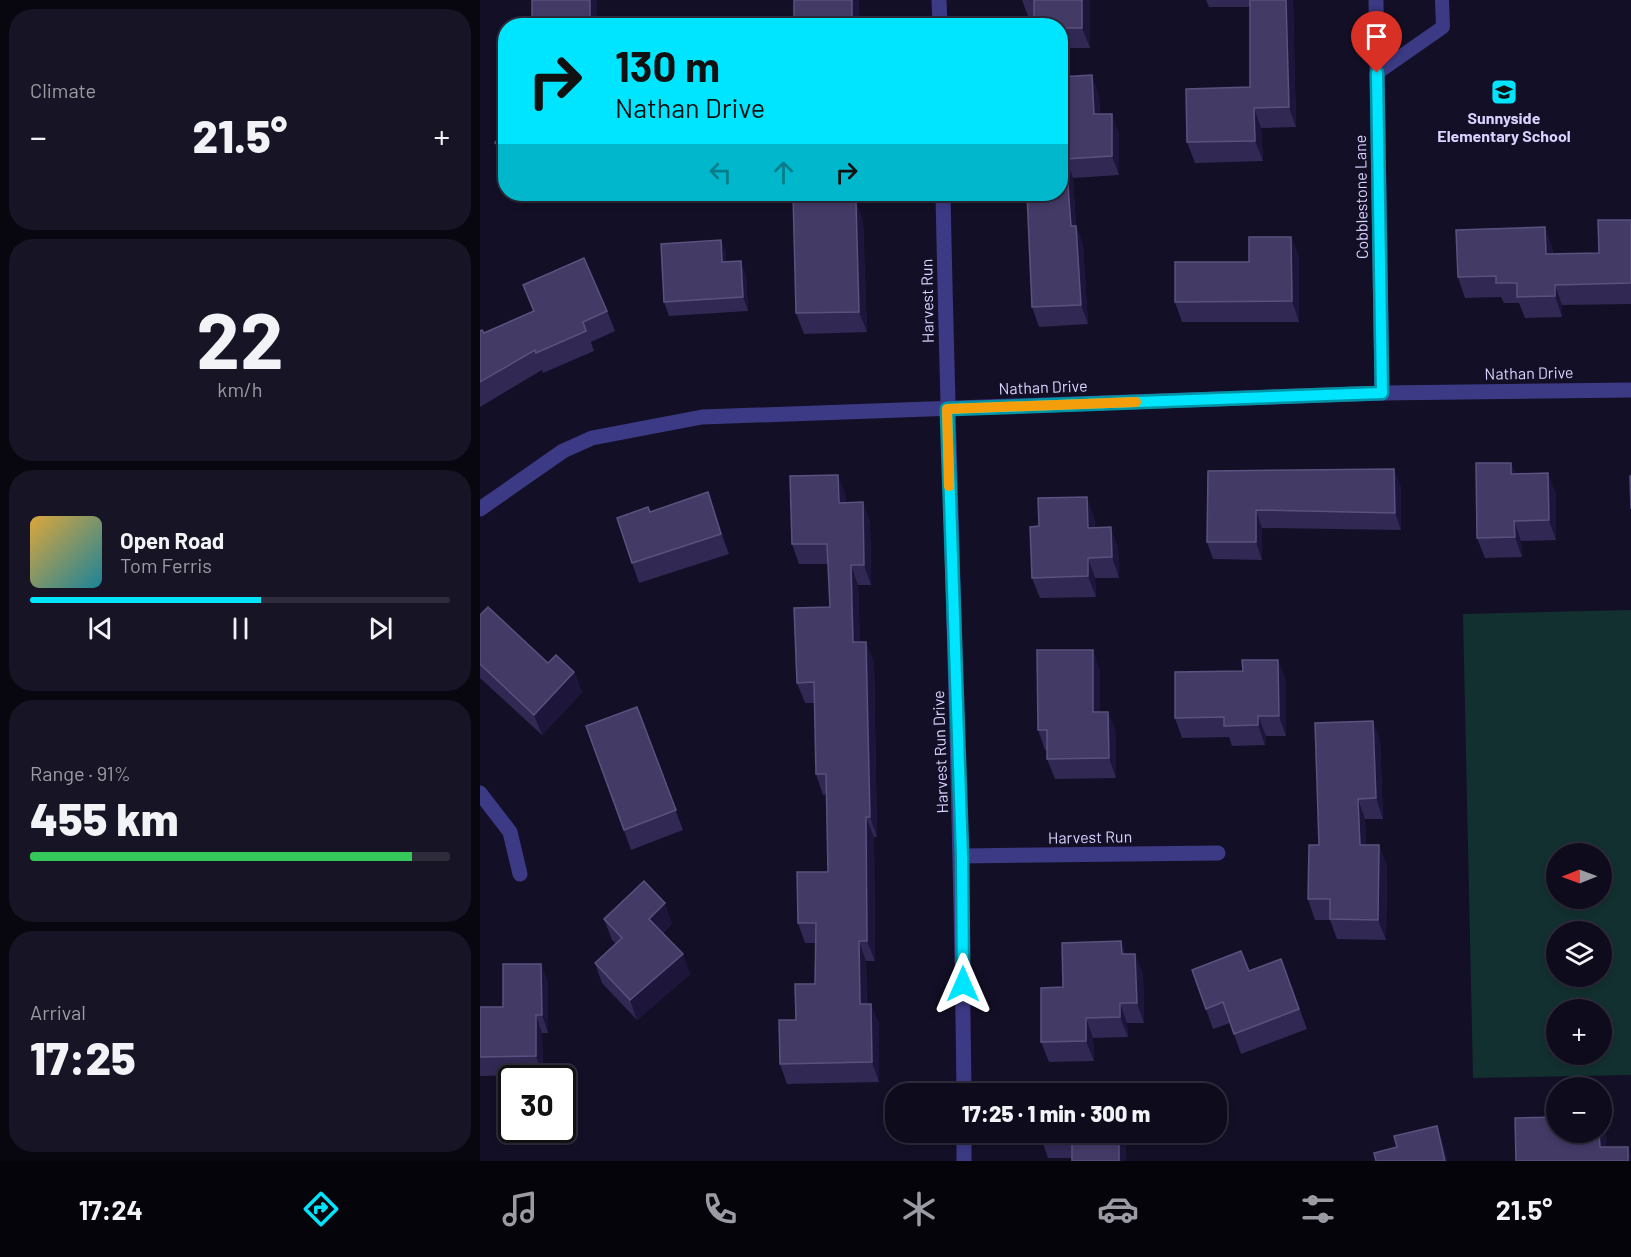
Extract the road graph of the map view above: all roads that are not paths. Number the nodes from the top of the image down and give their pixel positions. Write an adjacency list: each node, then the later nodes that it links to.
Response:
1 (939, 0): 4 (street)
2 (1376, 0): 5 (street, Cobblestone Lane)
3 (1442, 0): 5 (lane)
4 (940, 18)
5 (1377, 73): 8 (street, Cobblestone Lane)
6 (943, 201): 9 (street, Harvest Run)
7 (1631, 390): 8 (street, Nathan Drive)
8 (1382, 393): 9 (street, Nathan Drive)
9 (947, 409): 10 (street, Nathan Drive); 13 (street, Harvest Run Drive)
10 (480, 509)
11 (480, 793): 14 (street)
12 (1218, 853): 13 (street, Harvest Run)
13 (962, 856): 15 (street, Harvest Run Drive)
14 (520, 874)
15 (964, 1083)
16 (964, 1143): 17 (street)
17 (964, 1161)

